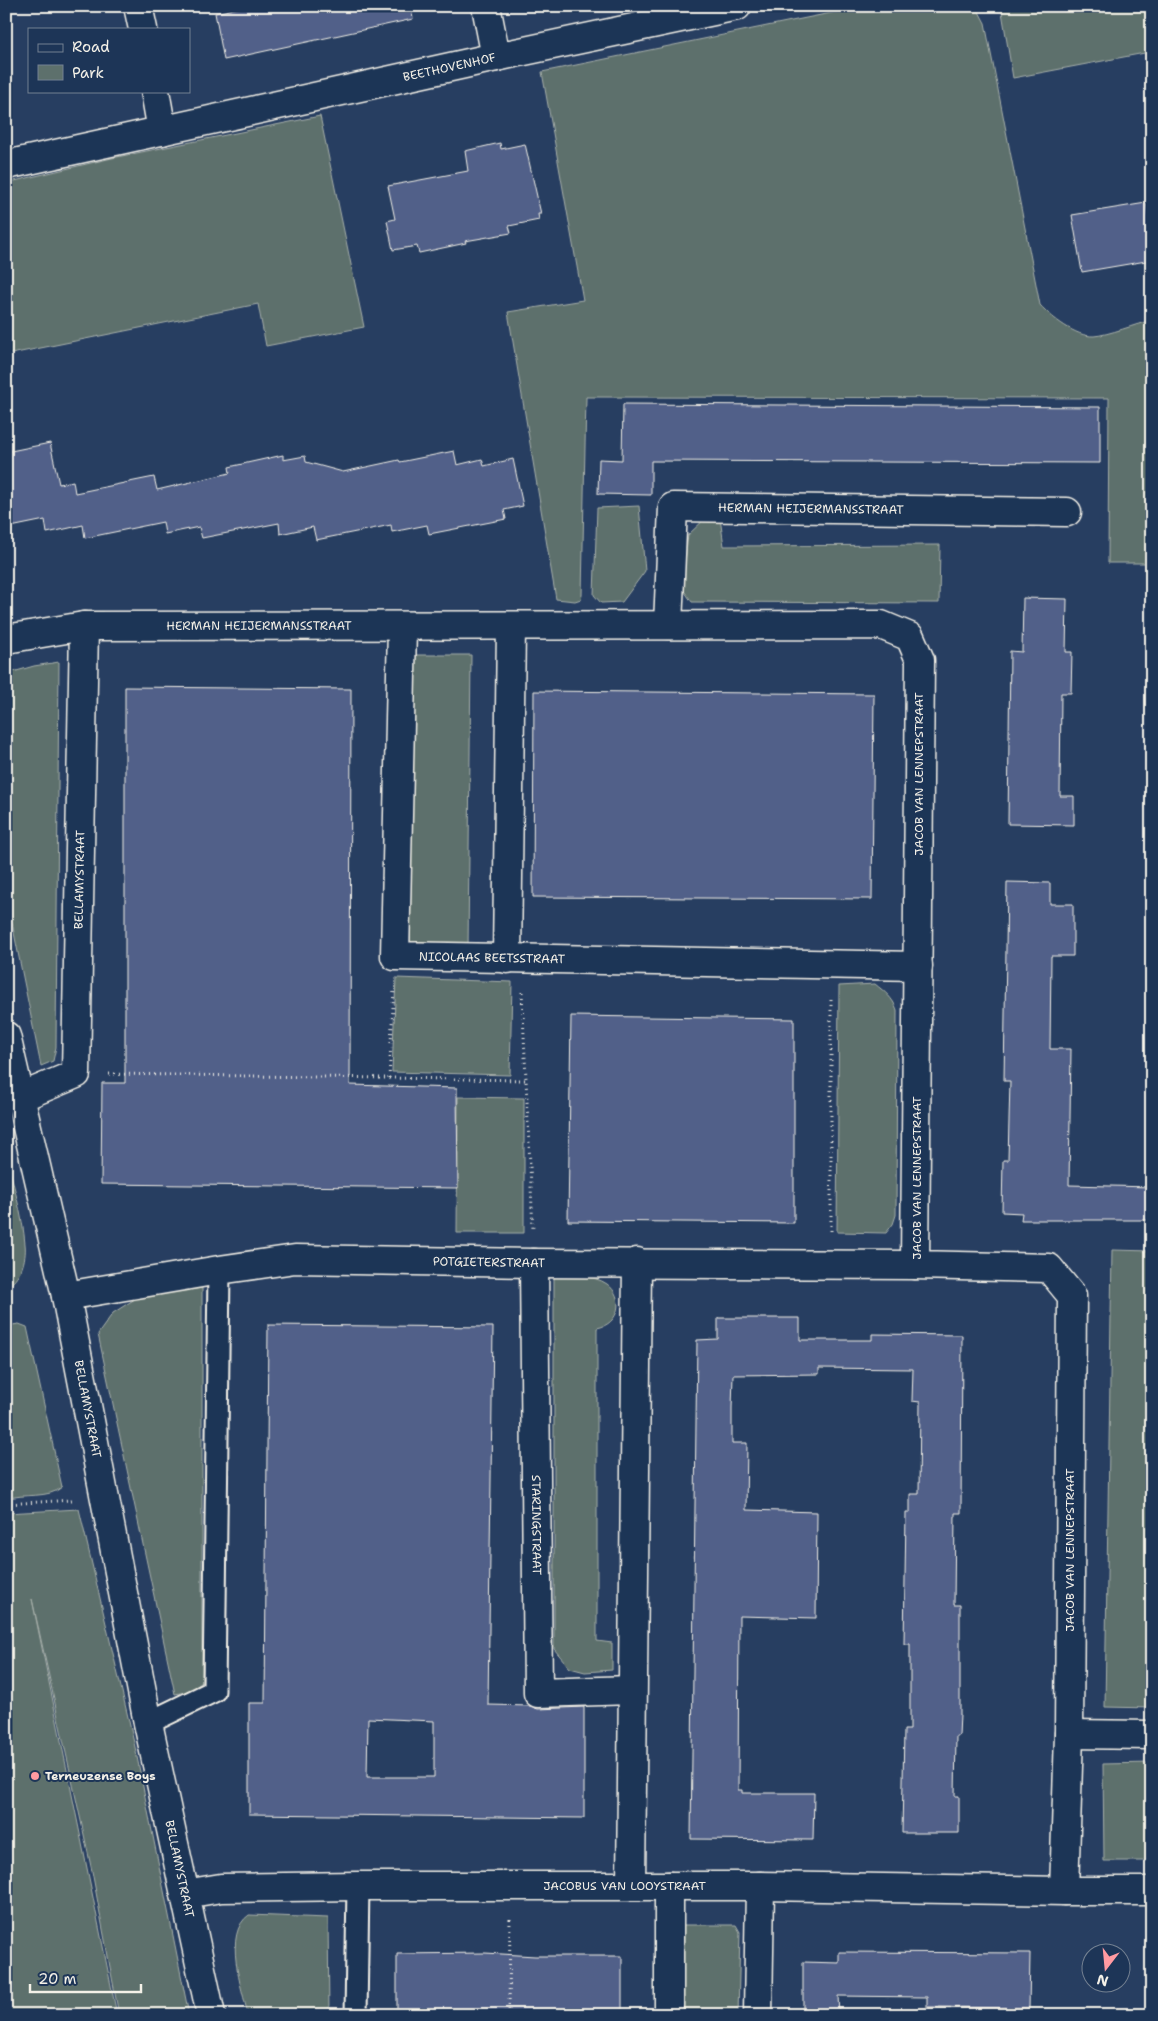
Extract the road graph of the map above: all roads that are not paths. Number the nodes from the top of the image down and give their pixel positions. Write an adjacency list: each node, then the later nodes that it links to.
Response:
1 (138, 6): 4 (street)
2 (486, 6): 5 (street)
3 (737, 6): 5 (street, BEETHOVENHOF)
4 (143, 28)
5 (496, 57): 7 (street, BEETHOVENHOF)
6 (155, 92): 7 (street)
7 (162, 131): 8 (street, BEETHOVENHOF)
8 (6, 166)
9 (1067, 512): 10 (street, HERMAN HEIJERMANSSTRAAT)
10 (668, 625): 12 (street, HERMAN HEIJERMANSSTRAAT); 14 (street, HERMAN HEIJERMANSSTRAAT)
11 (84, 626): 13 (street, HERMAN HEIJERMANSSTRAAT); 15 (street, HERMAN HEIJERMANSSTRAAT); 19 (street, BELLAMYSTRAAT)
12 (511, 626): 13 (street, HERMAN HEIJERMANSSTRAAT); 16 (street)
13 (402, 627): 16 (street, NICOLAAS BEETSSTRAAT)
14 (910, 637): 17 (street, JACOB VAN LENNEPSTRAAT)
15 (6, 639)
16 (514, 959): 17 (street, NICOLAAS BEETSSTRAAT)
17 (918, 966): 22 (street, JACOB VAN LENNEPSTRAAT)
18 (6, 1036): 19 (street, BELLAMYSTRAAT)
19 (21, 1098): 24 (street, BELLAMYSTRAAT)
20 (637, 1262): 21 (street, POTGIETERSTRAAT); 22 (street, POTGIETERSTRAAT); 25 (street)
21 (534, 1263): 23 (street, POTGIETERSTRAAT); 25 (street, STARINGSTRAAT)
22 (915, 1265): 27 (street, JACOB VAN LENNEPSTRAAT)
23 (218, 1270): 24 (street, POTGIETERSTRAAT); 26 (lane)
24 (66, 1296): 26 (street, BELLAMYSTRAAT)
25 (632, 1690): 30 (street)
26 (148, 1723): 35 (street, BELLAMYSTRAAT)
27 (1069, 1734): 28 (street); 33 (street, JACOB VAN LENNEPSTRAAT)
28 (1152, 1735)
29 (358, 1886): 30 (street, JACOBUS VAN LOOYSTRAAT); 35 (street, JACOBUS VAN LOOYSTRAAT); 37 (lane)
30 (631, 1886): 31 (street, JACOBUS VAN LOOYSTRAAT)
31 (669, 1886): 32 (street, JACOBUS VAN LOOYSTRAAT); 38 (street)
32 (760, 1886): 33 (street, JACOBUS VAN LOOYSTRAAT); 39 (street)
33 (1064, 1891): 34 (street)
34 (1152, 1892)
35 (186, 1894): 36 (street, BELLAMYSTRAAT)
36 (211, 2015)
37 (356, 2015)
38 (668, 2015)
39 (758, 2015)

